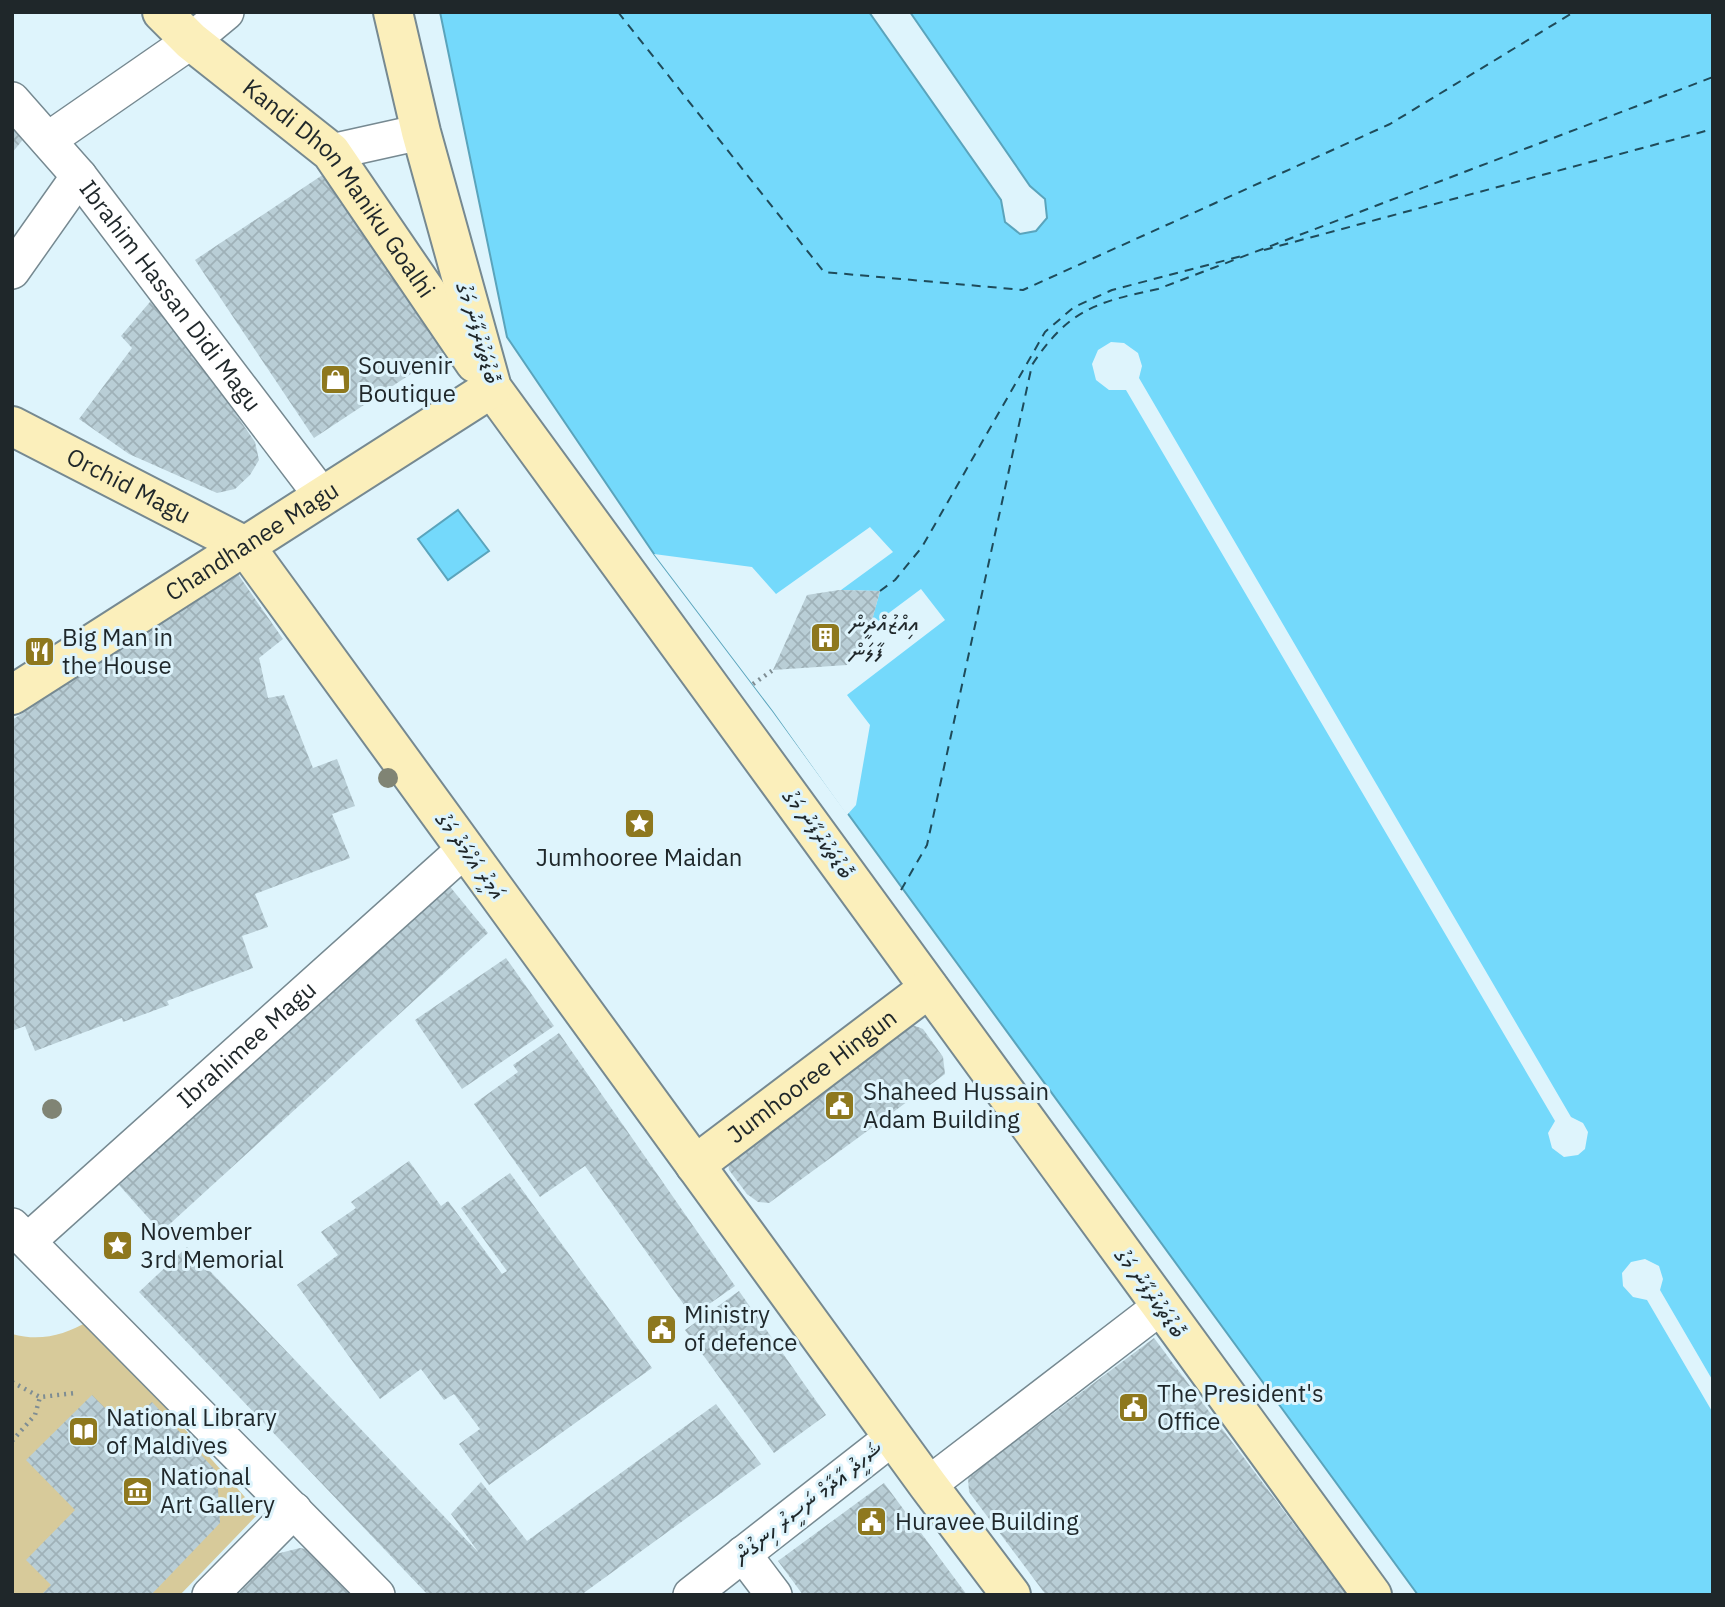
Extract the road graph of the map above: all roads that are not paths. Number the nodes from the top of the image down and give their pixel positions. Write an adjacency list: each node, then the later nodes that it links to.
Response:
1 (162, 12): 4 (street, Kandi Dhon Maniku Goalhi)
2 (226, 12): 4 (street)
3 (393, 12): 6 (street, ބޮޑުތަކުރުފާނު މަގު)
4 (191, 41): 7 (street); 8 (street, Kandi Dhon Maniku Goalhi)
5 (12, 100): 7 (street, Ibrahim Hassan Didi Magu)
6 (421, 132): 8 (street); 11 (street, ބޮޑުތަކުރުފާނު މަގު)
7 (48, 139): 9 (street, Ibrahim Hassan Didi Magu)
8 (331, 152): 11 (street, Kandi Dhon Maniku Goalhi)
9 (79, 176): 10 (street); 13 (street, Ibrahim Hassan Didi Magu)
10 (12, 271)
11 (492, 388): 13 (street, Chandhanee Magu); 17 (street, ބޮޑުތަކުރުފާނު މަގު)
12 (12, 426): 14 (street, Orchid Magu)
13 (322, 496): 14 (street, Chandhanee Magu)
14 (245, 546): 15 (street, Chandhanee Magu); 16 (street, އަމީރު އަހްމަދު މަގު)
15 (12, 695)
16 (465, 849): 18 (street, އަމީރު އަހްމަދު މަގު); 19 (street, Ibrahimee Magu)
17 (929, 988): 18 (street, Jumhooree Hingun); 20 (street, ބޮޑުތަކުރުފާނު މަގު)
18 (695, 1165): 21 (street, އަމީރު އަހްމަދު މަގު)
19 (20, 1233): 23 (street)
20 (1160, 1307): 22 (street); 30 (street, ބޮޑުތަކުރުފާނު މަގު)
21 (893, 1437): 22 (street); 24 (street, ޝަހީދު އާދާމް ނަސީރު ހިނގުން)
22 (928, 1485): 29 (street)
23 (294, 1510): 25 (street); 26 (street)
24 (743, 1554): 27 (street, ޝަހީދު އާދާމް ނަސީރު ހިނގުން); 28 (street)
25 (210, 1595)
26 (377, 1595)
27 (691, 1595)
28 (774, 1595)
29 (1011, 1595)
30 (1372, 1595)

